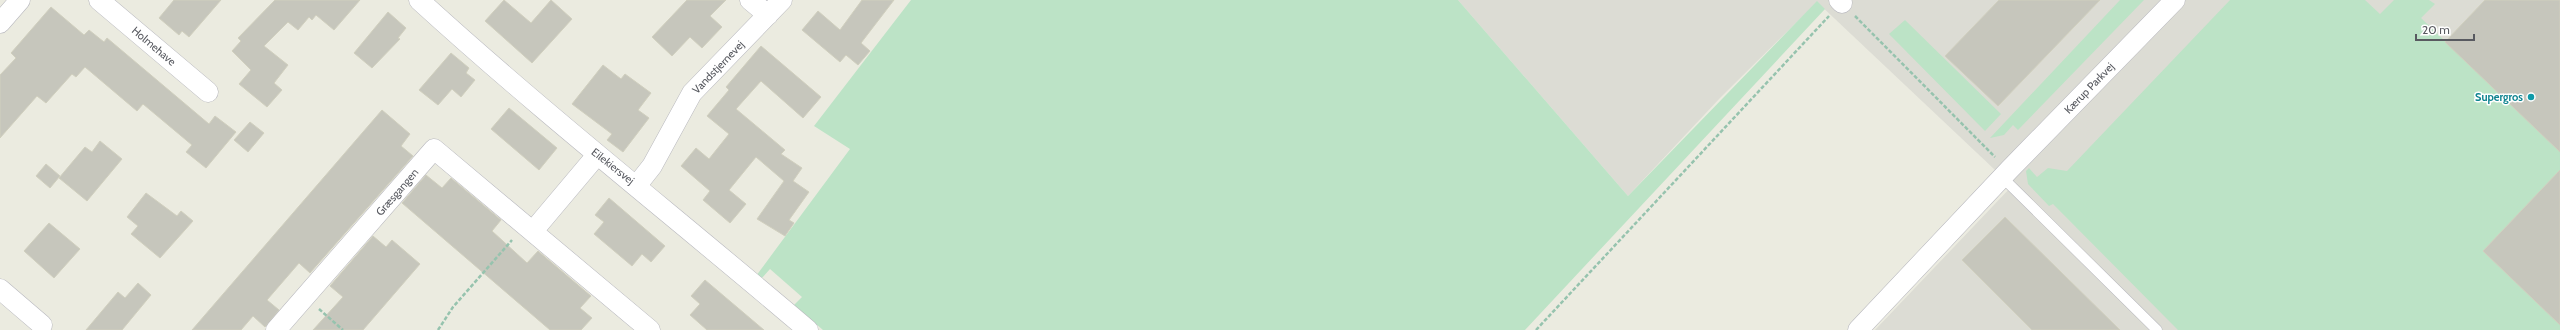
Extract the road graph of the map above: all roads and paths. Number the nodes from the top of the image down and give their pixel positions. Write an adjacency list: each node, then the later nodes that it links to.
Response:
1 (20, 0): 9 (street)
2 (99, 0): 10 (street, Holmehave)
3 (419, 0): 11 (street, Eilekiersvej)
4 (750, 0): 8 (street)
5 (782, 0): 8 (street, Vandstjernevej)
6 (2175, 0): 12 (street, Kærup Parkvej)
7 (1841, 1): 12 (path); 23 (path)
8 (768, 15): 13 (street, Vandstjernevej)
9 (0, 23)
10 (208, 92)
11 (597, 155): 13 (street, Eilekiersvej); 14 (street)
12 (2006, 174): 24 (street, Kærup Parkvej); 25 (lane)
13 (637, 186): 22 (street, Eilekiersvej)
14 (530, 228): 16 (street, Græsgangen); 20 (path); 21 (street, Græsgangen)
15 (0, 289): 17 (street)
16 (305, 297): 18 (street, Græsgangen); 19 (path)
17 (42, 324)
18 (276, 330)
19 (342, 330)
20 (438, 330)
21 (650, 330)
22 (808, 330)
23 (1536, 330)
24 (1858, 330)
25 (2157, 330)

